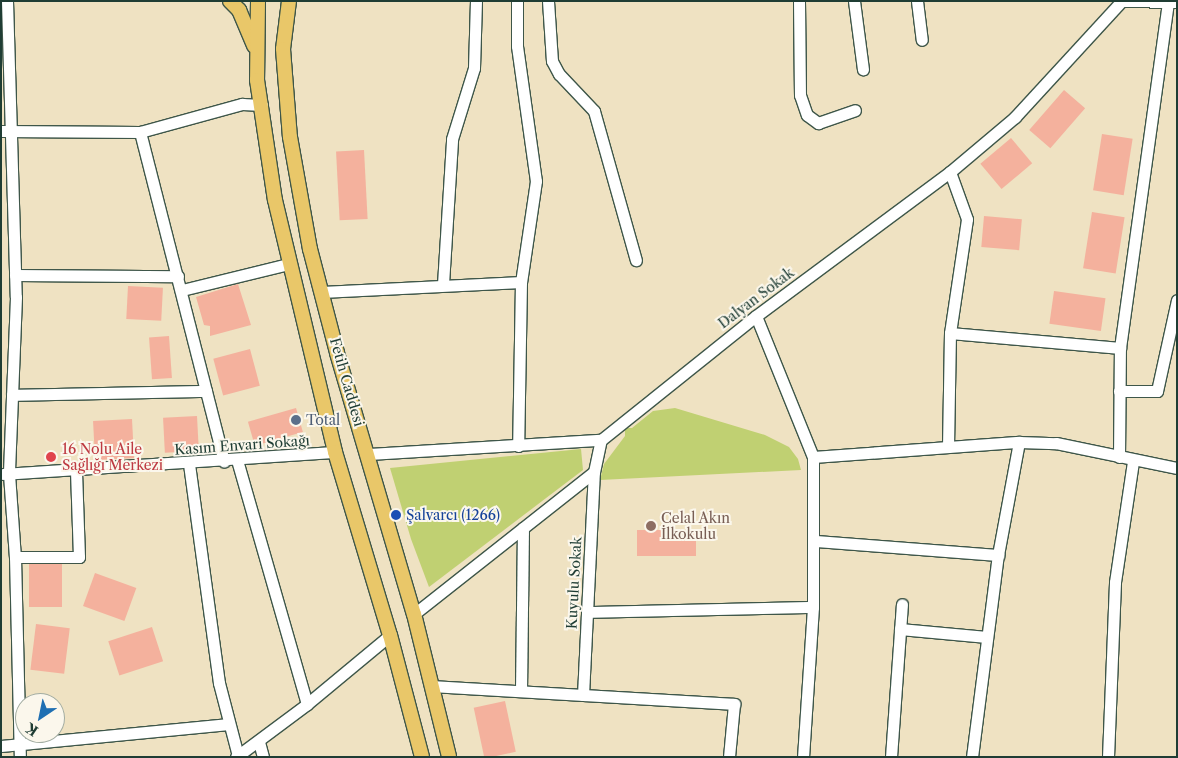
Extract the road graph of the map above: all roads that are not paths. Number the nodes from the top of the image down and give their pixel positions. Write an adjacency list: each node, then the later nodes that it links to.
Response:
1 (7, 1): 18 (street)
2 (230, 1): 14 (main road)
3 (258, 1): 14 (main road, Fetih Caddesi)
4 (289, 1): 28 (main road, Fetih Caddesi)
5 (476, 1): 26 (street)
6 (517, 1): 25 (street)
7 (548, 1): 21 (street)
8 (799, 1): 17 (street)
9 (854, 1): 15 (street)
10 (917, 1): 13 (street)
11 (1120, 2): 12 (street); 20 (street, Dalyan Sokak)
12 (1172, 3): 32 (street)
13 (922, 40)
14 (257, 56): 16 (main road, Fetih Caddesi)
15 (863, 68)
16 (262, 105): 19 (street); 22 (main road, Fetih Caddesi)
17 (855, 110)
18 (6, 131): 19 (street); 23 (street)
19 (140, 132): 24 (street)
20 (950, 172): 30 (street, Dalyan Sokak); 31 (street)
21 (636, 260)
22 (289, 264): 27 (street); 34 (main road, Fetih Caddesi)
23 (15, 275): 24 (street); 37 (street)
24 (178, 276): 27 (street)
25 (521, 282): 26 (street); 40 (street)
26 (443, 284): 28 (street)
27 (182, 290): 36 (street)
28 (322, 292): 33 (main road, Fetih Caddesi)
29 (1177, 300): 35 (street)
30 (756, 316): 38 (street, Dalyan Sokak); 44 (street)
31 (950, 333): 32 (street); 41 (street)
32 (1120, 348): 35 (street)
33 (337, 353): 34 (main road); 43 (main road, Fetih Caddesi)
34 (313, 358): 42 (main road, Fetih Caddesi)
35 (1120, 391): 45 (street)
36 (206, 392): 37 (street); 47 (street)
37 (12, 396): 53 (street)
38 (601, 440): 40 (street); 52 (street)
39 (1019, 442): 41 (street); 45 (street); 56 (street)
40 (518, 446): 43 (street)
41 (948, 447): 44 (street)
42 (335, 452): 46 (street, Kasım Envari Sokağı); 63 (main road, Fetih Caddesi)
43 (368, 454): 61 (main road, Fetih Caddesi)
44 (814, 457): 55 (street)
45 (1119, 457): 48 (street)
46 (237, 460): 47 (street, Kasım Envari Sokağı); 68 (street)
47 (224, 461): 49 (street, Kasım Envari Sokağı)
48 (1133, 461): 50 (street); 82 (street)
49 (189, 464): 51 (street, Kasım Envari Sokağı); 69 (street)
50 (1177, 468)
51 (76, 471): 53 (street, Kasım Envari Sokağı); 57 (street)
52 (594, 472): 54 (street); 60 (street, Kuyulu Sokak)
53 (5, 474): 57 (street)
54 (523, 528): 61 (street); 66 (street)
55 (815, 541): 56 (street); 59 (street)
56 (998, 555): 64 (street)
57 (15, 557): 71 (street)
58 (902, 604): 62 (street)
59 (813, 607): 60 (street); 79 (street)
60 (587, 612): 67 (street, Kuyulu Sokak)
61 (414, 614): 65 (main road, Fetih Caddesi)
62 (900, 629): 64 (street); 80 (street)
63 (390, 635): 68 (street); 76 (main road, Fetih Caddesi)
64 (987, 637): 81 (street)
65 (432, 686): 66 (street); 77 (main road, Fetih Caddesi)
66 (522, 691): 67 (street)
67 (584, 695): 78 (street)
68 (307, 704): 70 (street)
69 (229, 724): 71 (street); 73 (street)
70 (259, 742): 73 (street); 75 (street)
71 (20, 744): 72 (street); 74 (street)
72 (1, 746)
73 (237, 756)
74 (20, 757)
75 (264, 757)
76 (422, 757)
77 (449, 757)
78 (729, 757)
79 (802, 757)
80 (891, 757)
81 (972, 757)
82 (1108, 757)

